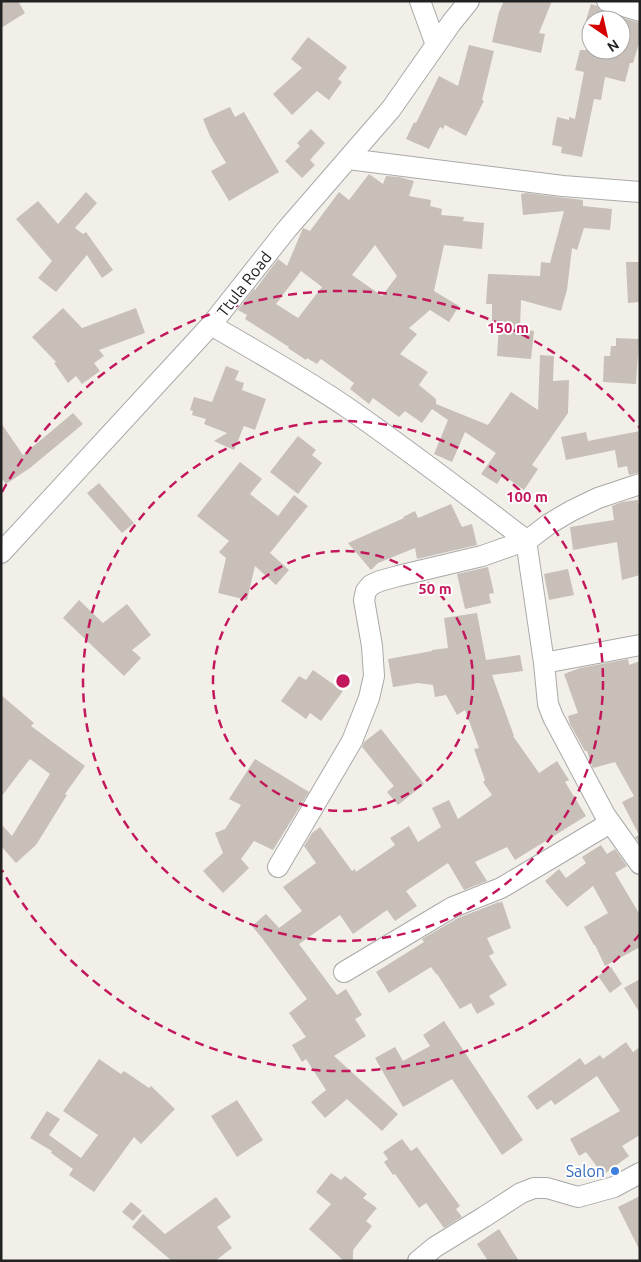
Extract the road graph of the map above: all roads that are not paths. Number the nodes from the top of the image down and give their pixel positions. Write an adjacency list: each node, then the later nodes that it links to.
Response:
1 (420, 1): 5 (street)
2 (469, 1): 5 (street, Ttula Road)
3 (607, 1): 4 (street)
4 (640, 11)
5 (436, 45): 6 (street, Ttula Road)
6 (348, 159): 7 (street); 8 (street, Ttula Road)
7 (640, 192)
8 (211, 325): 10 (street); 11 (street, Ttula Road)
9 (640, 484): 10 (street)
10 (526, 540): 13 (street); 16 (street)
11 (1, 553)
12 (640, 644): 13 (street)
13 (544, 663): 14 (street)
14 (610, 823): 15 (street); 17 (street)
15 (640, 864)
16 (278, 867)
17 (344, 972)
18 (640, 1173): 19 (street)
19 (418, 1261)

